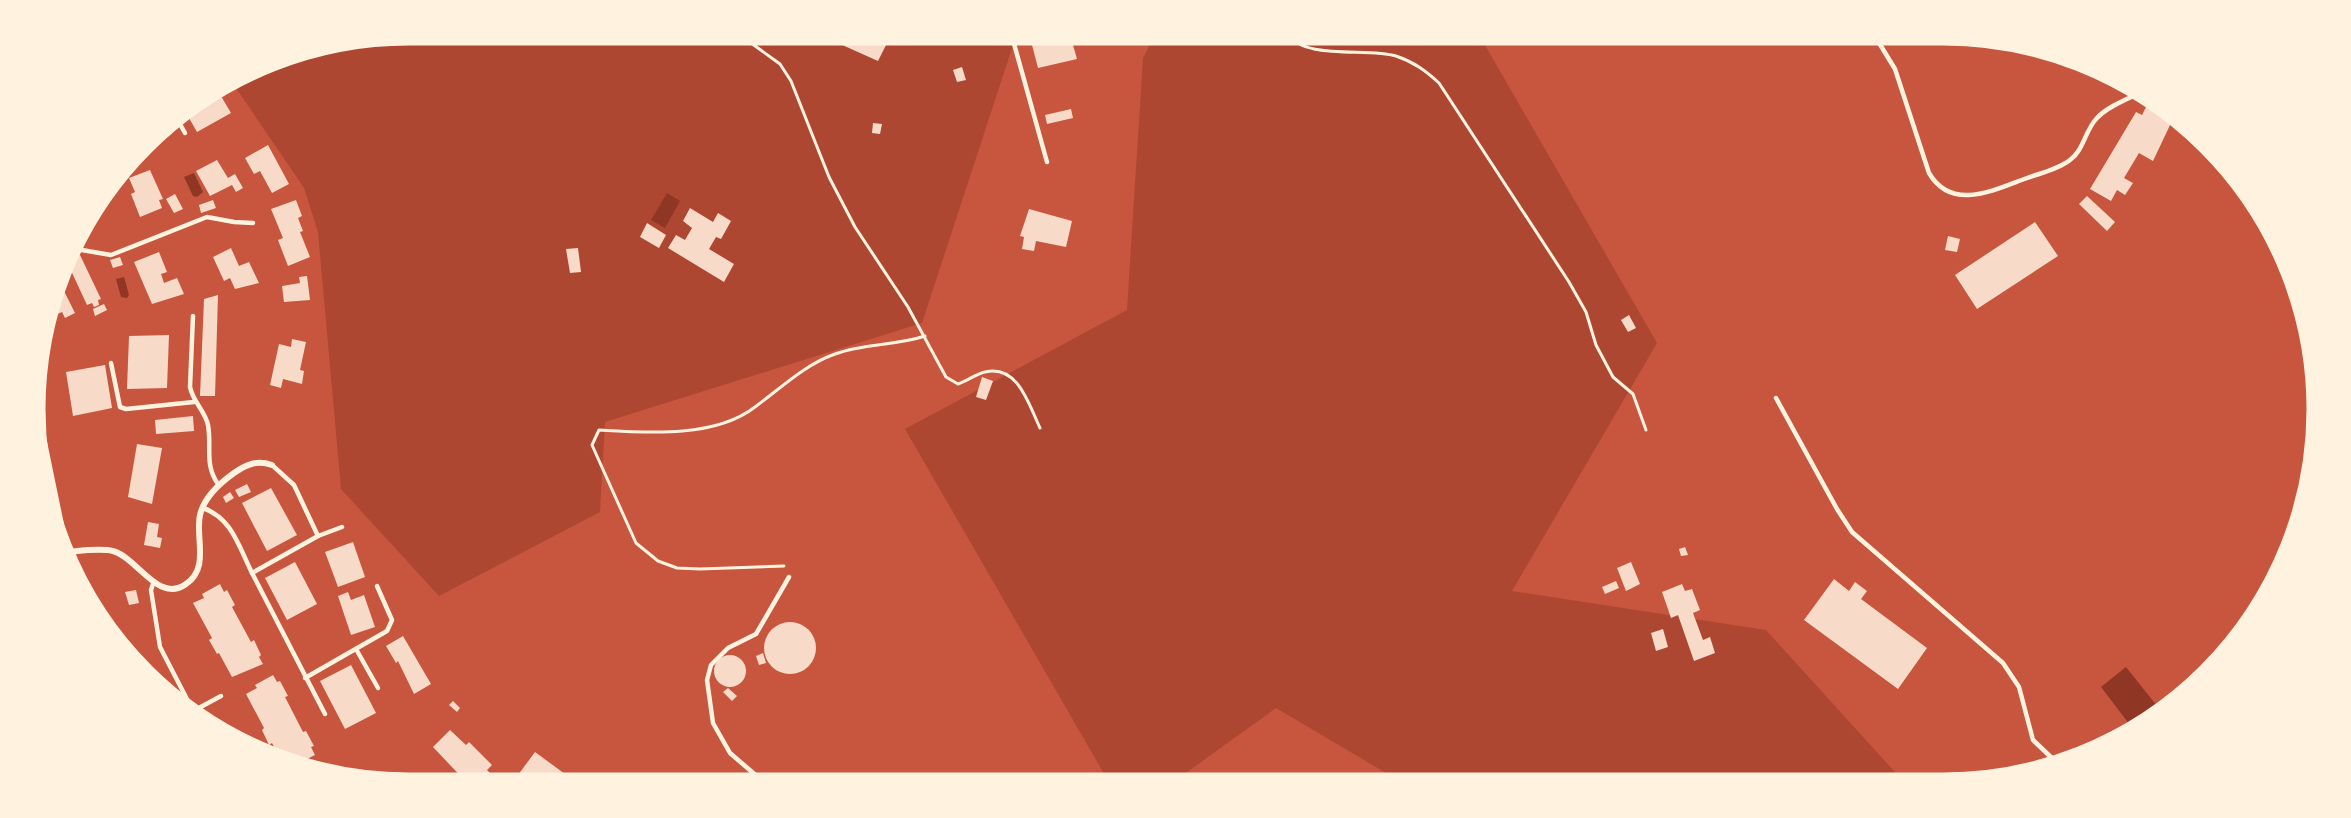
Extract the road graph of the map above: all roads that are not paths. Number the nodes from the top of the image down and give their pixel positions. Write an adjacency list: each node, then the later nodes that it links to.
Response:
1 (1014, 44): 6 (lane)
2 (1881, 44): 3 (lane)
3 (2132, 97)
4 (180, 124): 5 (lane)
5 (185, 134)
6 (1047, 162)
7 (253, 223): 8 (lane)
8 (80, 250)
9 (193, 316): 12 (lane)
10 (111, 363): 12 (lane)
11 (1776, 398): 30 (lane)
12 (194, 402): 14 (lane)
13 (272, 465): 14 (street); 17 (lane)
14 (218, 484): 15 (street)
15 (203, 508): 19 (lane); 21 (street)
16 (342, 527): 17 (lane)
17 (318, 536): 19 (lane)
18 (72, 552): 21 (street)
19 (252, 573): 24 (lane)
20 (789, 577): 31 (lane)
21 (153, 584): 27 (lane)
22 (377, 586): 23 (lane)
23 (356, 649): 24 (lane); 25 (lane)
24 (306, 678): 29 (lane)
25 (378, 688)
26 (221, 696): 28 (lane)
27 (187, 700)
28 (199, 708)
29 (324, 714)
30 (2051, 757)
31 (754, 774)

